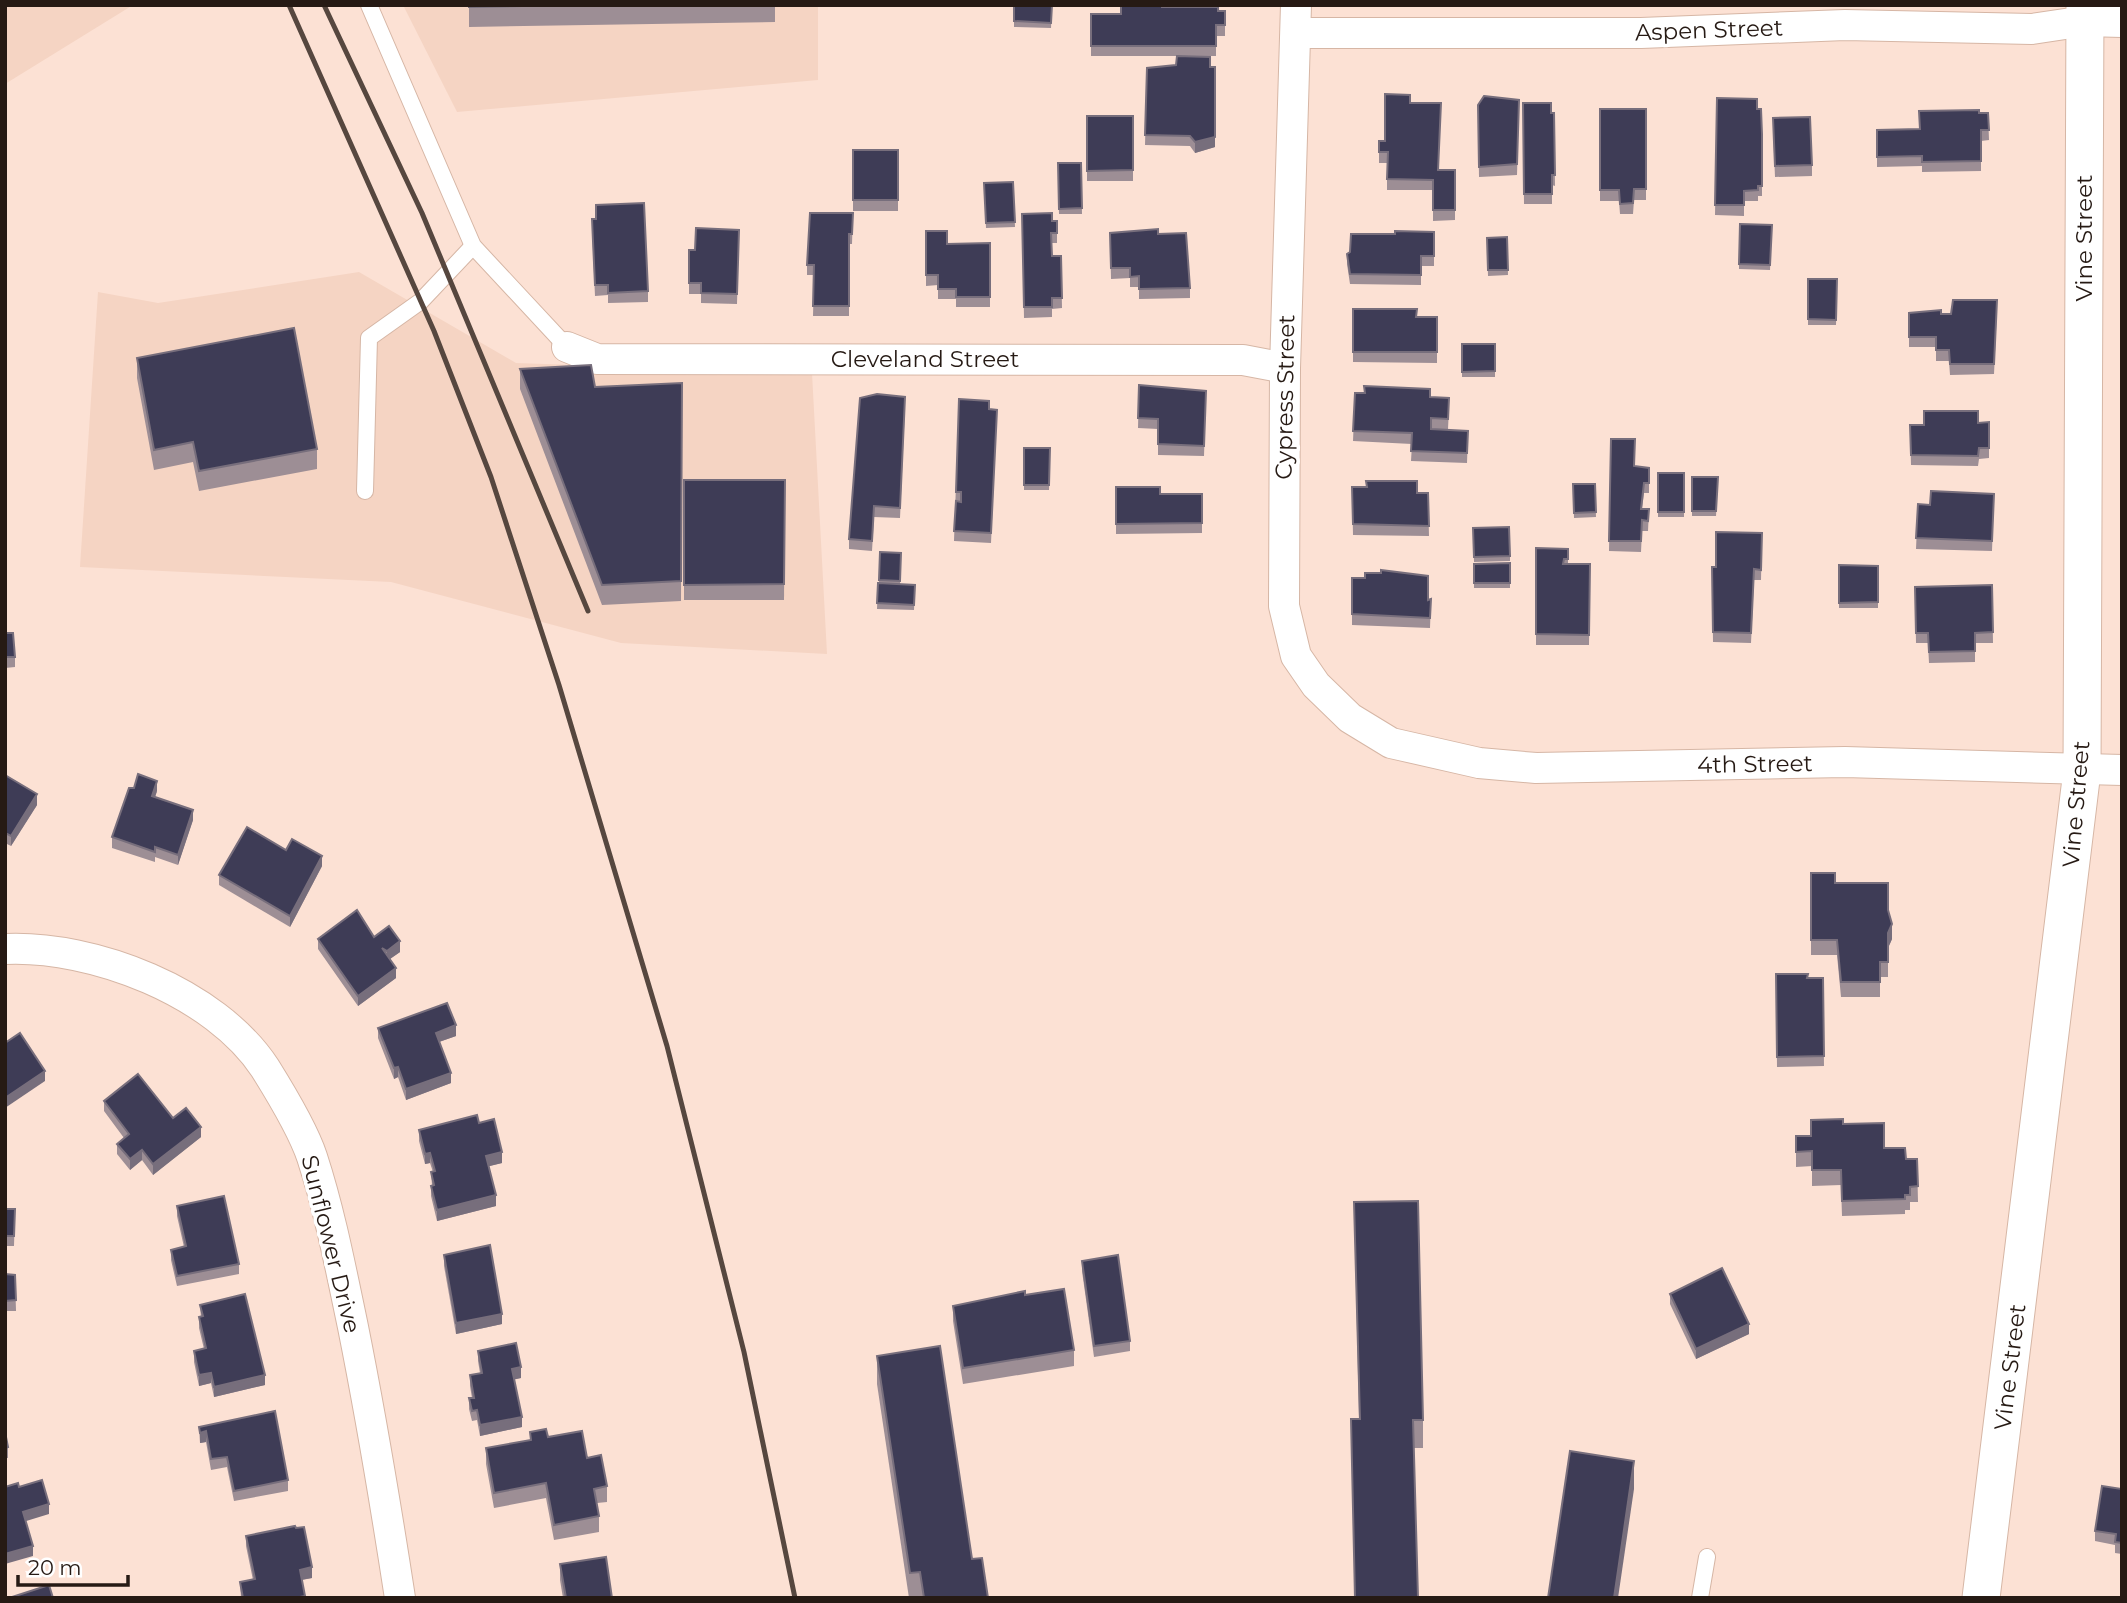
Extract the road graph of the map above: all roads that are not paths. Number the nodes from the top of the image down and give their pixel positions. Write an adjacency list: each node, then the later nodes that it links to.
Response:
1 (369, 5): 5 (lane)
2 (2085, 13): 3 (street, Aspen Street); 4 (street, Aspen Street); 11 (street, Vine Street)
3 (1296, 19): 7 (street, Cypress Street)
4 (2122, 22)
5 (473, 246): 6 (lane); 8 (lane)
6 (567, 347): 7 (street, Cleveland Street)
7 (1284, 368): 9 (street, Cypress Street)
8 (365, 491)
9 (1391, 743): 11 (street, 4th Street)
10 (2122, 770): 11 (street, 4th Street)
11 (2082, 771): 16 (street, Vine Street)
12 (5, 949): 14 (street, Sunflower Drive)
13 (1707, 1557): 15 (lane)
14 (400, 1598)
15 (1700, 1598)
16 (1981, 1598)

